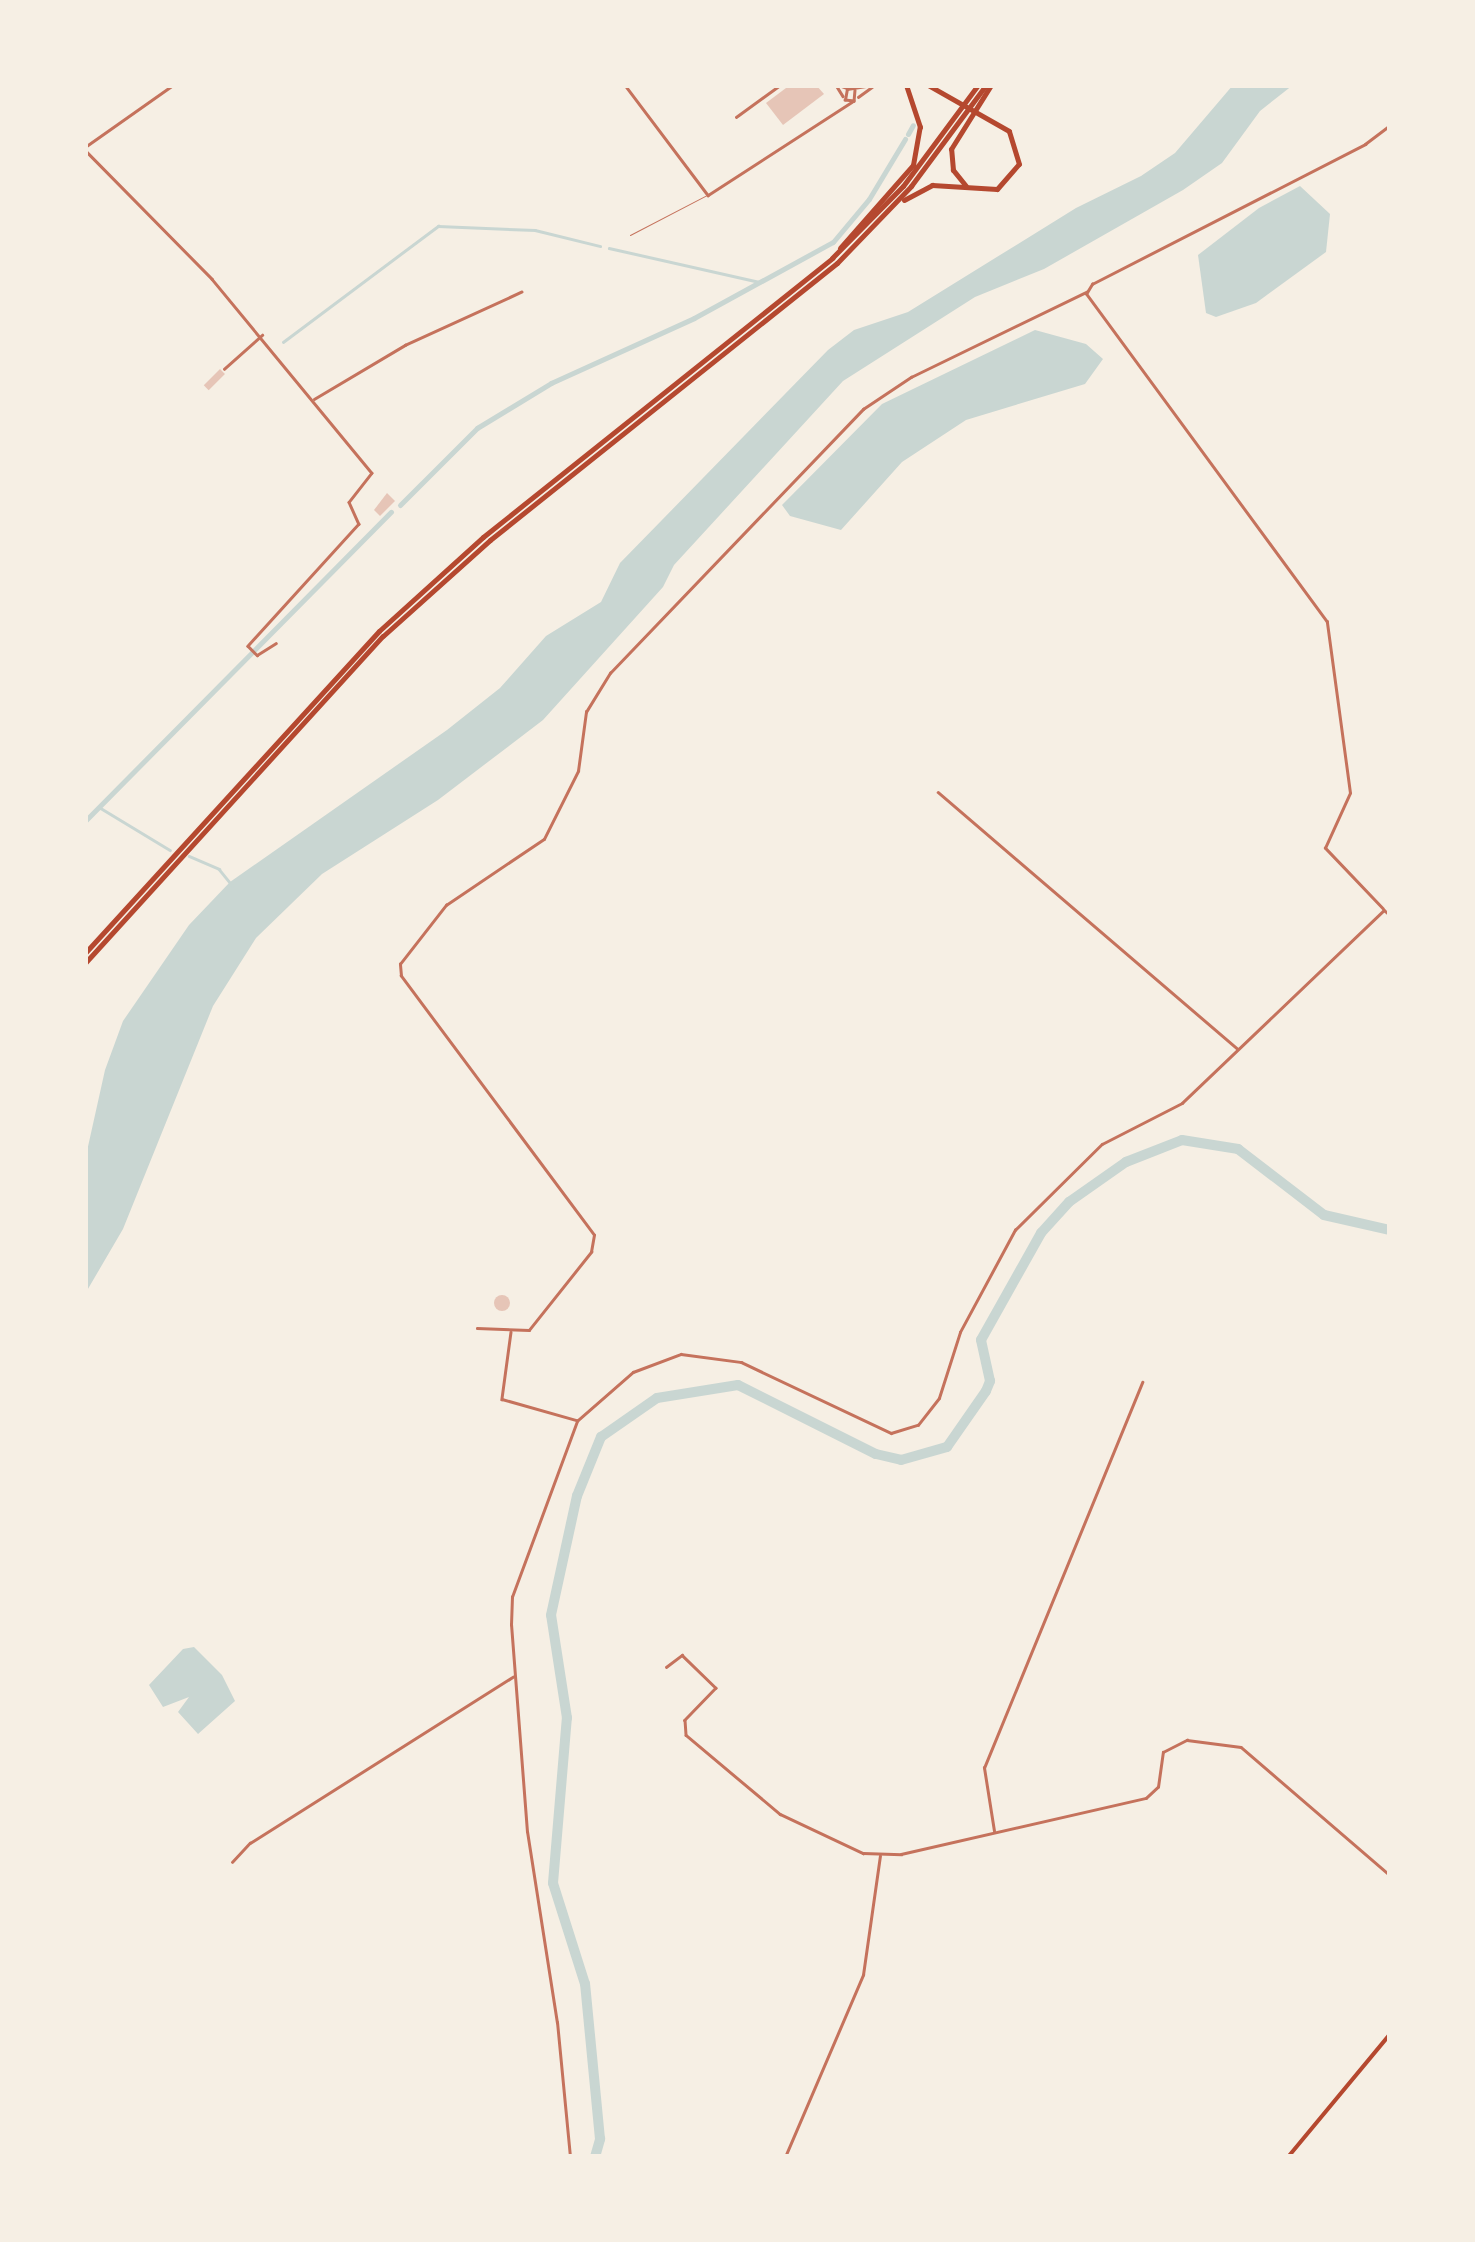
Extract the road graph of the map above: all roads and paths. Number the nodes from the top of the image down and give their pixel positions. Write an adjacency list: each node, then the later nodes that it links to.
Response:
1 (173, 85): 18 (street)
2 (625, 85): 20 (street)
3 (780, 85): 16 (street)
4 (837, 85): 10 (street); 12 (street)
5 (872, 85): 11 (street); 13 (street)
6 (906, 85): 22 (highway)
7 (928, 85): 19 (highway)
8 (978, 85): 22 (highway)
9 (989, 85): 19 (highway); 22 (highway)
10 (849, 89): 11 (street); 12 (street)
11 (855, 90): 13 (street)
12 (844, 98): 14 (street); 15 (street)
13 (857, 98): 14 (street)
14 (852, 102): 15 (street)
15 (840, 112): 20 (street)
16 (736, 118)
17 (1390, 125): 24 (street)
18 (85, 149): 25 (street)
19 (974, 190): 22 (highway)
20 (708, 195): 21 (lane)
21 (630, 235)
22 (835, 261): 32 (highway)
23 (520, 292): 27 (street)
24 (1086, 292): 30 (street); 36 (street)
25 (262, 335): 26 (street); 27 (street)
26 (224, 369)
27 (314, 399): 28 (street)
28 (276, 642)
29 (938, 792): 34 (street)
30 (1384, 910): 31 (street); 34 (street)
31 (1390, 916)
32 (87, 954): 33 (highway)
33 (85, 964)
34 (1238, 1049): 38 (street)
35 (477, 1328): 36 (street)
36 (512, 1329): 38 (street)
37 (1142, 1382): 41 (street)
38 (577, 1422): 40 (street)
39 (666, 1667): 42 (street)
40 (514, 1676): 43 (street); 46 (street)
41 (994, 1832): 42 (street); 44 (street)
42 (880, 1855): 47 (street)
43 (232, 1862)
44 (1390, 1875)
45 (1390, 2034): 48 (main road)
46 (570, 2157)
47 (784, 2157)
48 (1288, 2157)

